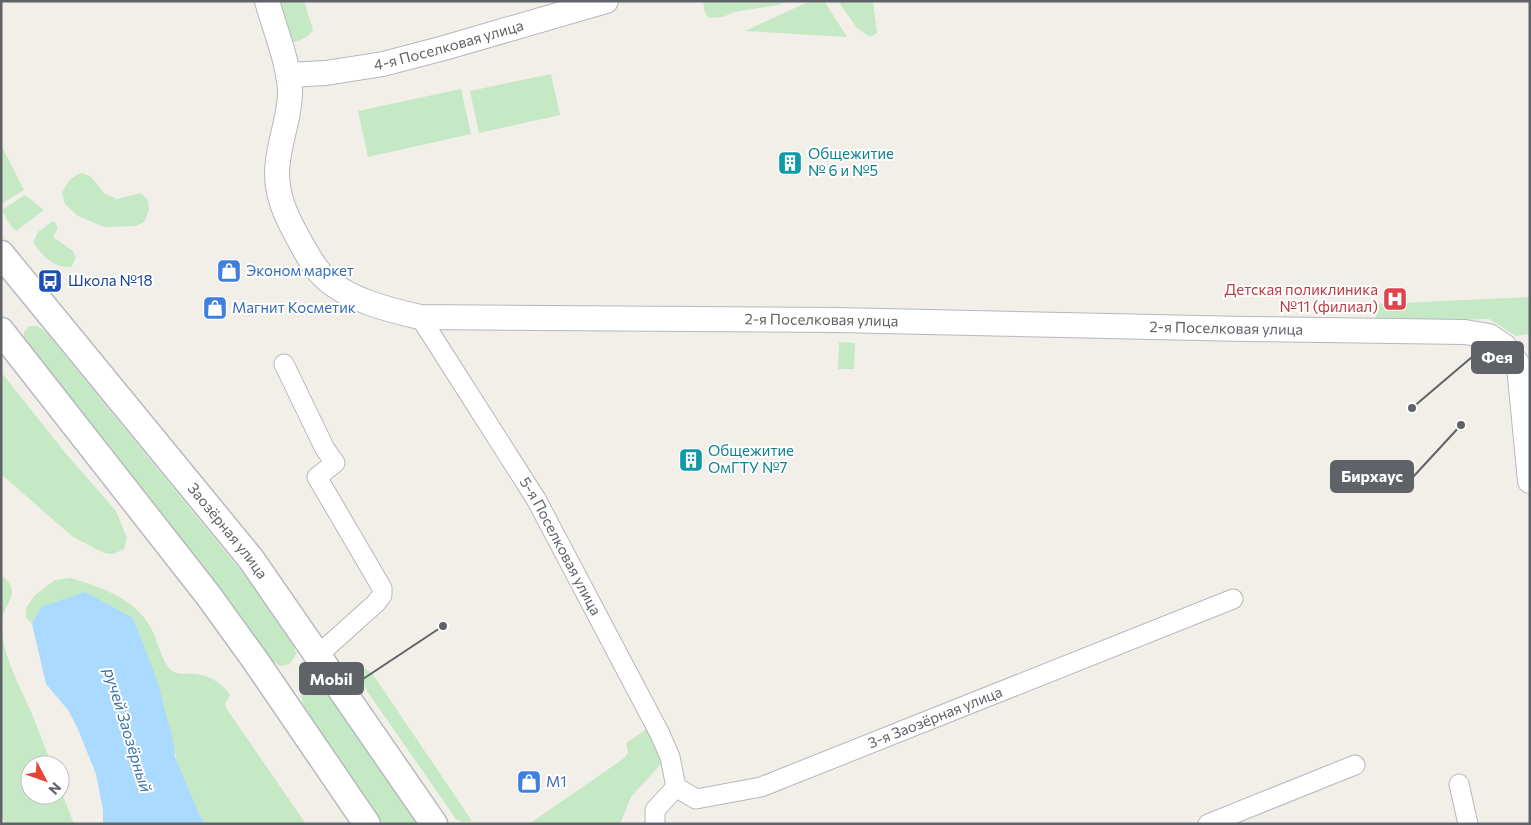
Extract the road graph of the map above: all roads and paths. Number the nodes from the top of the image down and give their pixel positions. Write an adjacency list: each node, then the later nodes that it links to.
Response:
1 (267, 1): 3 (street, 2-я Поселковая улица)
2 (606, 1): 3 (street, 4-я Поселковая улица)
3 (288, 75): 5 (street, 2-я Поселковая улица)
4 (1, 254): 11 (main road, Заозёрная улица)
5 (420, 317): 8 (street, 2-я Поселковая улица); 14 (street, 5-я Поселковая улица)
6 (1, 331): 16 (main road)
7 (284, 364): 11 (street)
8 (1524, 365): 9 (street)
9 (1530, 481)
10 (1232, 598): 14 (street, 3-я Заозёрная улица)
11 (318, 655): 17 (main road, Заозёрная улица)
12 (1354, 765): 18 (street)
13 (1459, 784): 19 (street)
14 (676, 787): 15 (street)
15 (656, 822)
16 (367, 824)
17 (434, 824)
18 (1208, 824)
19 (1468, 824)

